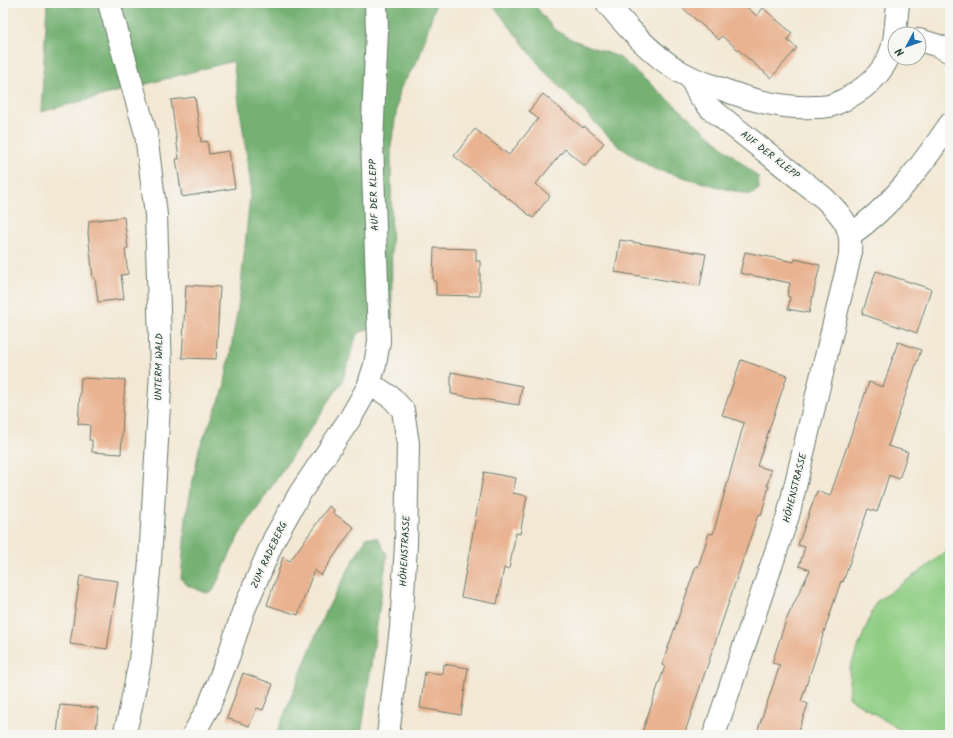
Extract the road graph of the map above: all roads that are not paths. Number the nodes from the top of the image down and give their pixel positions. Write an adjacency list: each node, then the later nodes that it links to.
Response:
1 (109, 3): 13 (street, UNTERM WALD)
2 (376, 3): 12 (street, AUF DER KLEPP)
3 (606, 3): 9 (street, AUF DER KLEPP)
4 (898, 3): 5 (street, AUF DER KLEPP)
5 (896, 26)
6 (927, 42): 7 (street)
7 (950, 52)
8 (887, 61): 9 (street, AUF DER KLEPP)
9 (690, 77): 11 (street, AUF DER KLEPP)
10 (950, 124): 11 (street)
11 (850, 235): 16 (street, HÖHENSTRASSE)
12 (368, 387): 14 (street, ZUM RADEBERG); 15 (street, HÖHENSTRASSE)
13 (124, 735)
14 (193, 735)
15 (388, 735)
16 (714, 735)

